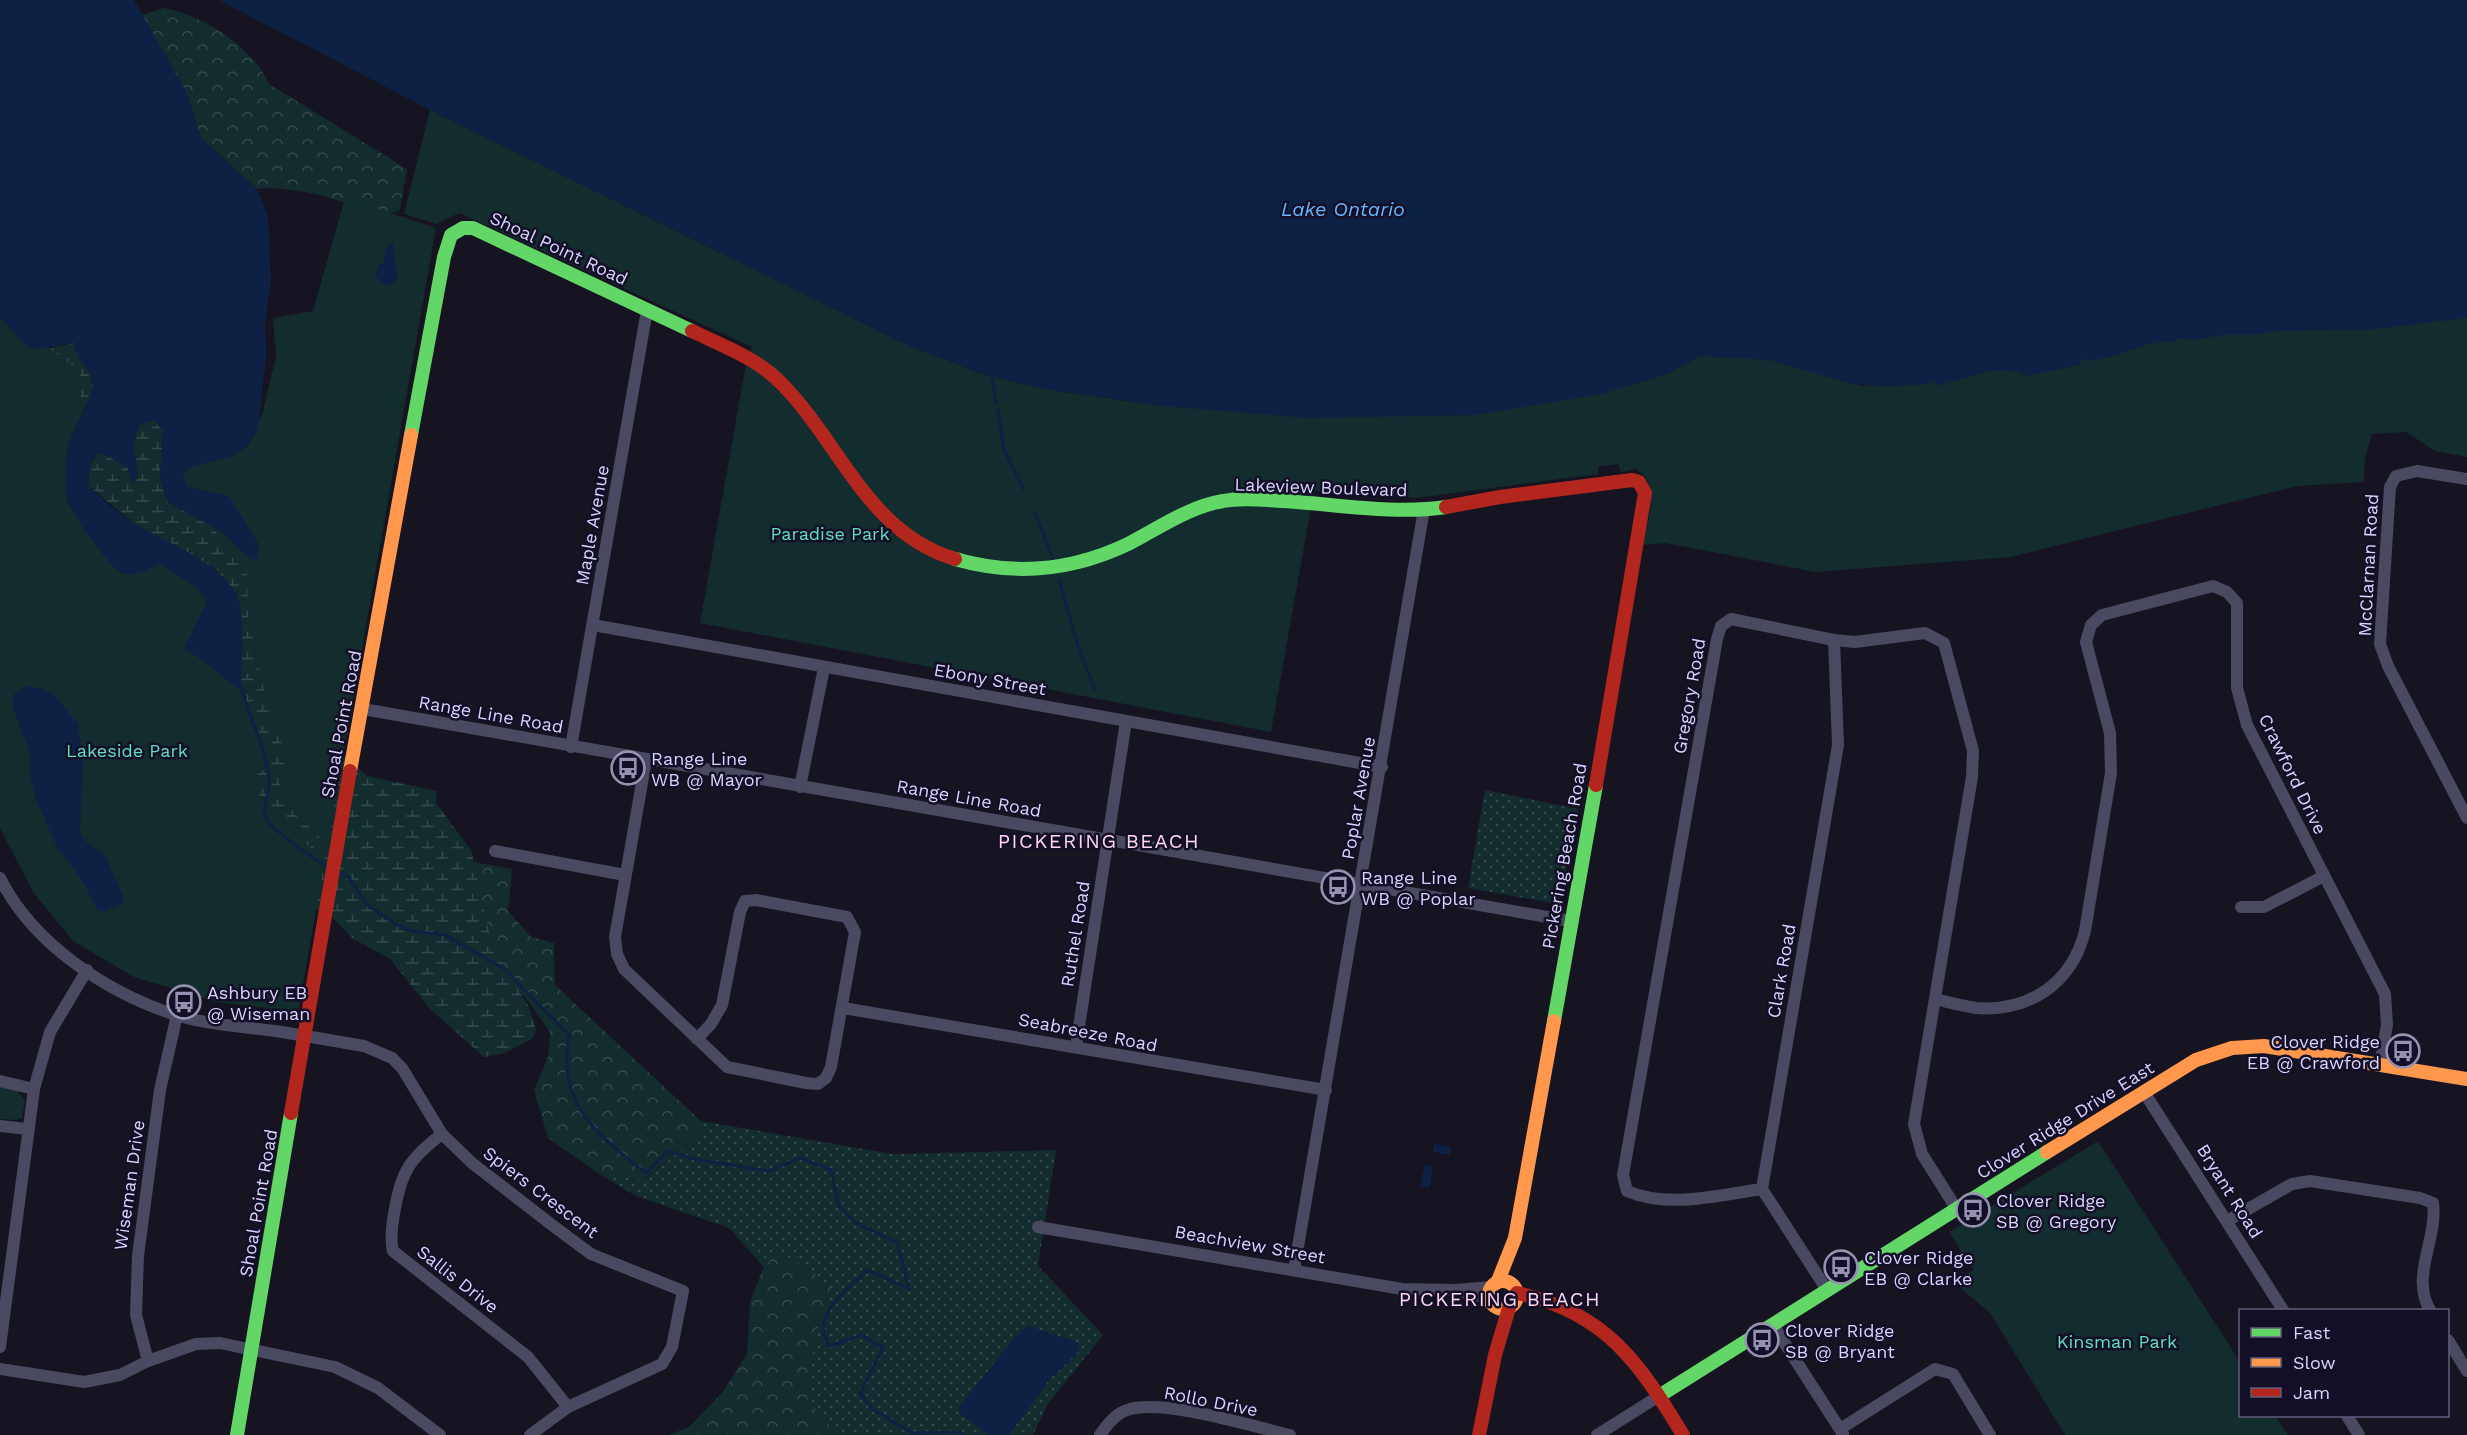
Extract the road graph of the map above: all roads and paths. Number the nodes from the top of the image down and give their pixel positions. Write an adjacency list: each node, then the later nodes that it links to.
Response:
1 (647, 310): 4 (street, Lakeview Boulevard); 5 (street, Maple Avenue); 8 (street, Shoal Point Road)
2 (2467, 479): 14 (street, McClarnan Road)
3 (1639, 482): 4 (street, Lakeview Boulevard); 23 (street, Pickering Beach Road)
4 (1424, 509): 12 (street, Poplar Avenue)
5 (592, 625): 7 (street, Ebony Street); 10 (street, Maple Avenue)
6 (1834, 640): 25 (street, Gregory Road); 40 (street, Clark Road); 40 (street, Gregory Road)
7 (824, 668): 9 (street, Ebony Street); 13 (street)
8 (363, 709): 10 (street, Range Line Road); 28 (street, Shoal Point Road)
9 (1126, 721): 12 (street, Ebony Street); 15 (street, Ruthel Road)
10 (571, 747): 11 (street, Range Line Road)
11 (646, 760): 13 (street, Range Line Road); 17 (street)
12 (1382, 767): 20 (street, Poplar Avenue)
13 (800, 787): 15 (street, Range Line Road)
14 (2467, 818)
15 (1108, 840): 20 (street, Range Line Road); 30 (street, Ruthel Road)
16 (495, 851): 17 (street)
17 (625, 875): 29 (street)
18 (2324, 876): 22 (street); 25 (street, Crawford Drive); 31 (street, Crawford Drive)
19 (0, 878): 21 (street, Spiers Crescent)
20 (1362, 884): 23 (street, Range Line Road); 35 (street, Poplar Avenue)
21 (3, 893): 24 (street, Spiers Crescent)
22 (2241, 907)
23 (1570, 921): 46 (street, Pickering Beach Road)
24 (87, 970): 27 (street, Spiers Crescent); 34 (street)
25 (1935, 999): 41 (street, Gregory Road)
26 (843, 1008): 29 (street); 29 (street); 30 (street, Seabreeze Road)
27 (177, 1015): 28 (street, Spiers Crescent); 53 (street, Wiseman Drive)
28 (306, 1037): 39 (street, Spiers Crescent); 52 (street, Shoal Point Road)
29 (697, 1040)
30 (1076, 1046): 35 (street, Seabreeze Road)
31 (2380, 1064): 32 (street, Clover Ridge Drive East); 36 (street, Clover Ridge Drive East)
32 (2467, 1080)
33 (0, 1081): 34 (street)
34 (34, 1089): 38 (street)
35 (1326, 1090): 44 (street, Poplar Avenue)
36 (2144, 1092): 41 (street, Clover Ridge Drive East); 42 (street, Bryant Road)
37 (0, 1126): 38 (street)
38 (27, 1129): 51 (street)
39 (442, 1134): 57 (street, Sallis Drive); 57 (street, Spiers Crescent)
40 (1762, 1189): 45 (street)
41 (1956, 1208): 45 (street, Clover Ridge Drive East)
42 (2227, 1221): 47 (street, Bryant Road); 48 (street)
43 (1038, 1227): 44 (street, Beachview Street)
44 (1294, 1269): 46 (street, Beachview Street)
45 (1827, 1290): 49 (street, Clover Ridge Drive East)
46 (1504, 1295): 56 (street); 65 (street, Pickering Beach Road)
47 (2282, 1309)
48 (2429, 1309)
49 (1773, 1325): 56 (street, Clover Ridge Drive East); 59 (street)
50 (2449, 1342): 55 (street)
51 (0, 1347)
52 (251, 1350): 53 (street); 60 (street, Shoal Point Road); 61 (street)
53 (148, 1360): 54 (street)
54 (0, 1369)
55 (2467, 1371)
56 (1659, 1396): 66 (street); 67 (street)
57 (568, 1407): 62 (street, Spiers Crescent)
58 (2348, 1417): 69 (street)
59 (1842, 1432): 68 (street)
60 (237, 1435)
61 (440, 1435)
62 (530, 1435)
63 (1100, 1435): 64 (street, Rollo Drive)
64 (1290, 1435)
65 (1479, 1435)
66 (1597, 1435)
67 (1683, 1435)
68 (1990, 1435)
69 (2359, 1435)

